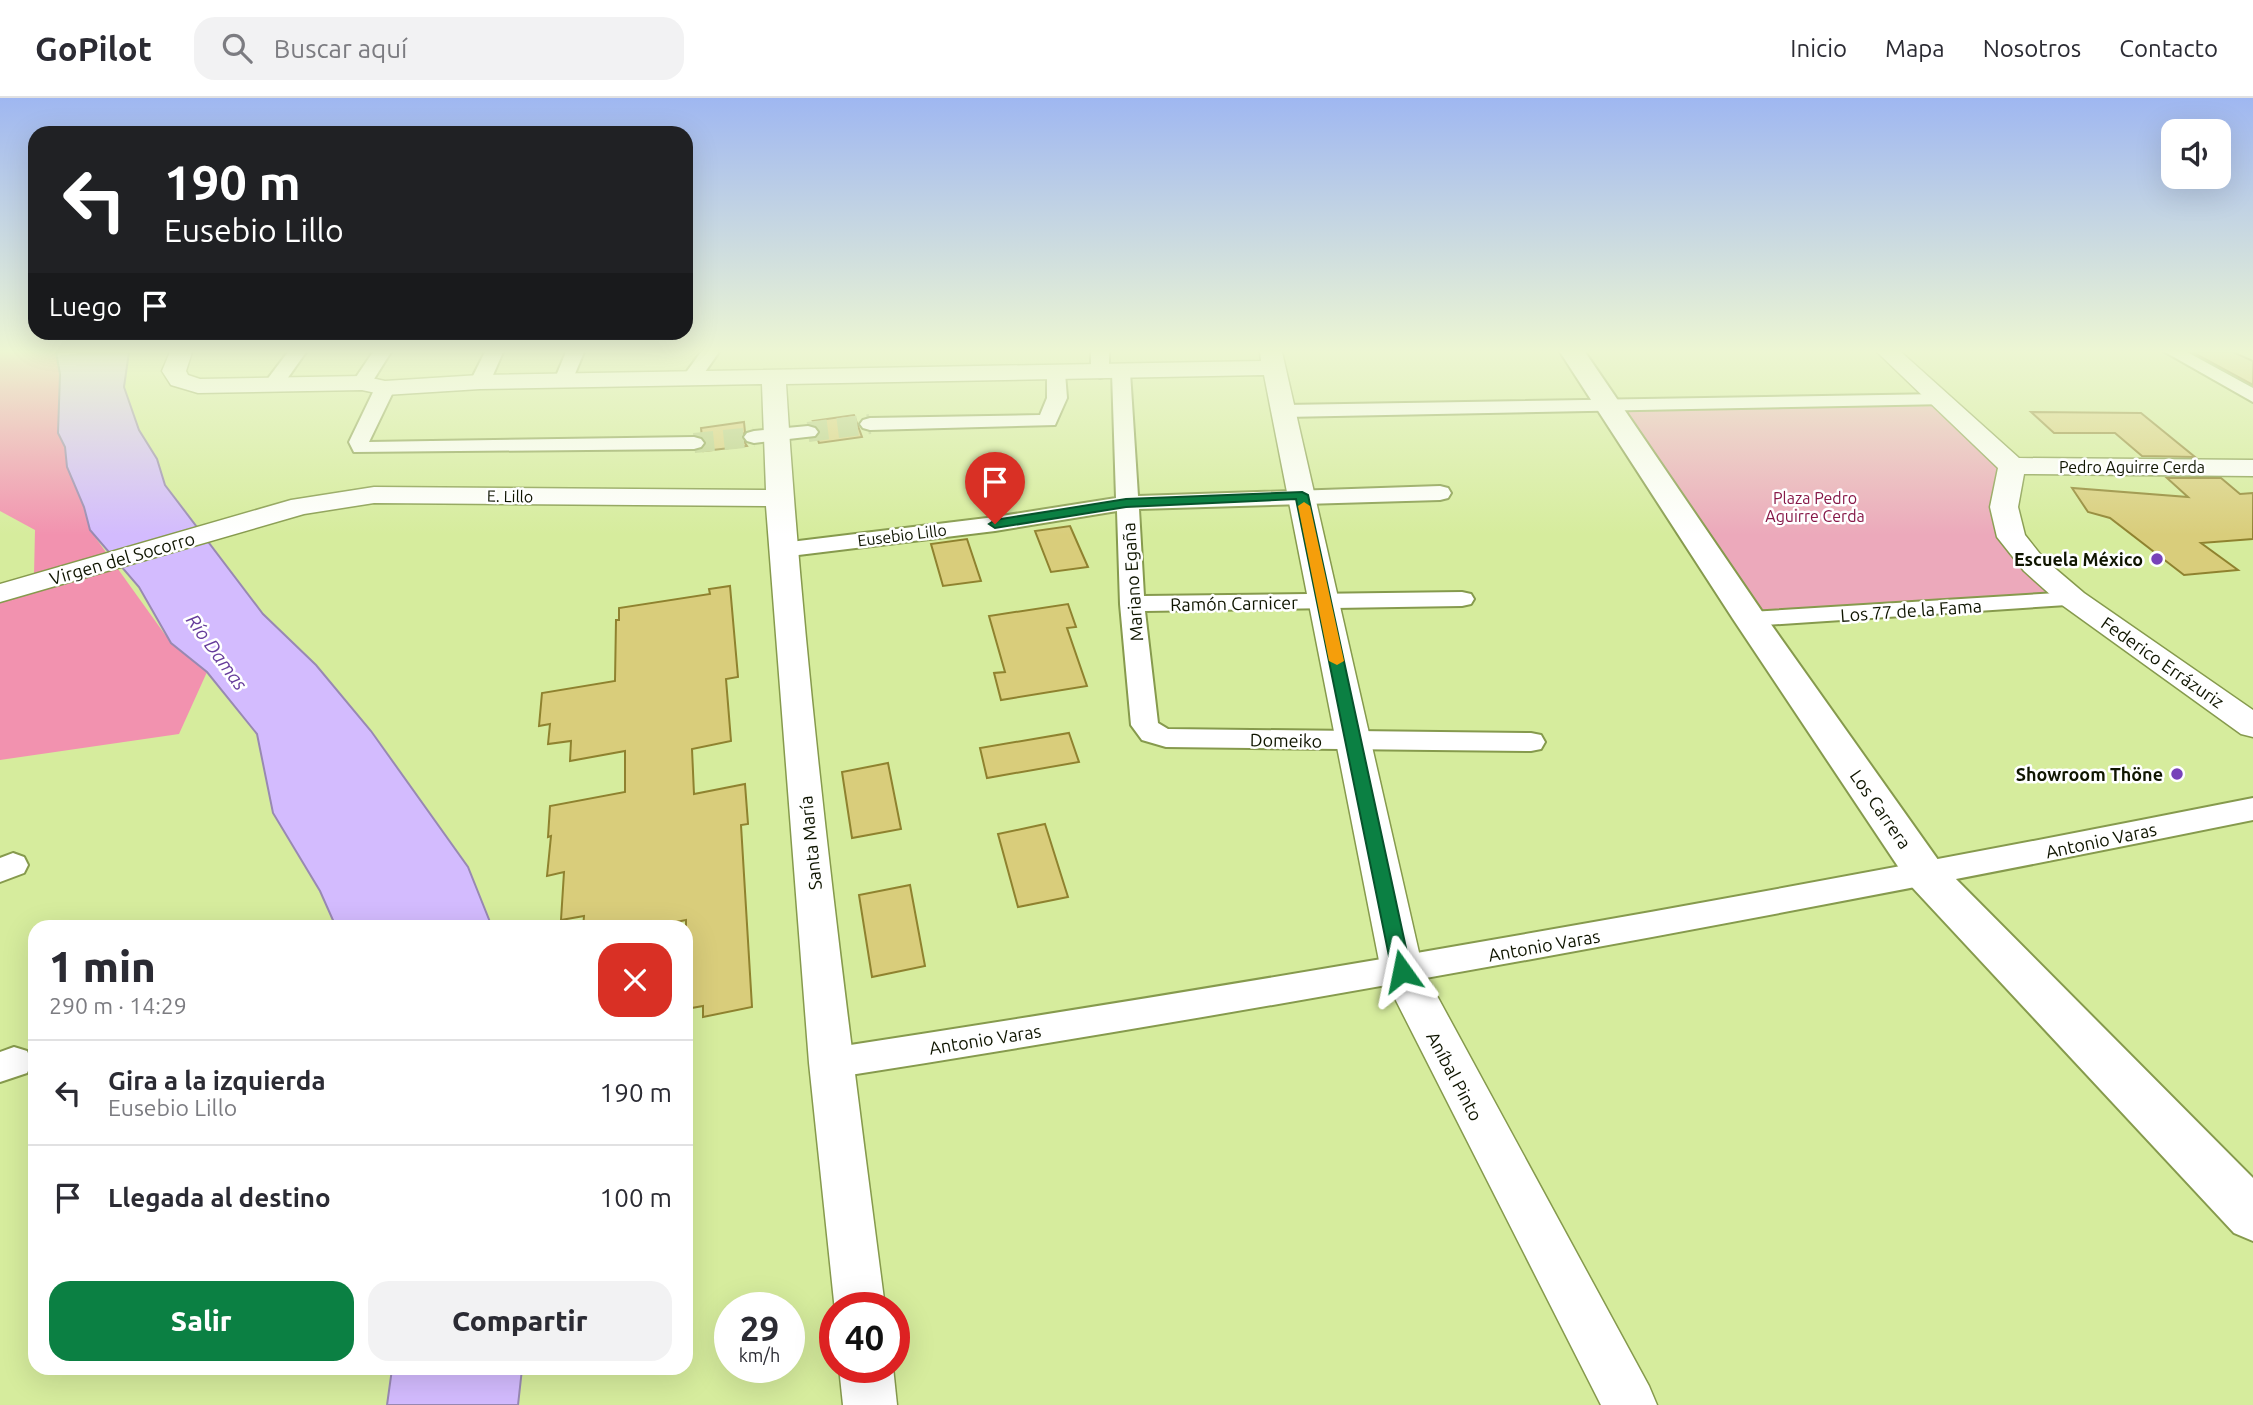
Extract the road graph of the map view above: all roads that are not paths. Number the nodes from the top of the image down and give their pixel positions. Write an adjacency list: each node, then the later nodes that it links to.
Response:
1 (367, 413): 11 (street)
2 (768, 413): 10 (street, Santa María)
3 (1051, 413): 8 (street)
4 (1114, 413): 17 (street, Mariano Egaña)
5 (1284, 413): 15 (street, Aníbal Pinto)
6 (1613, 413): 25 (main road, Los Carrera)
7 (1955, 413): 12 (street)
8 (870, 424)
9 (808, 432): 10 (street)
10 (765, 435): 16 (street, Santa María)
11 (694, 443)
12 (2012, 466): 13 (street, Pedro Aguirre Cerda); 22 (street, Federico Errázuriz)
13 (2253, 468)
14 (1440, 493): 15 (street, Eusebio Lillo)
15 (1302, 495): 17 (street, Eusebio Lillo); 23 (street, Aníbal Pinto)
16 (779, 498): 18 (street, E. Lillo); 19 (street, Santa María)
17 (1126, 503): 19 (street, Eusebio Lillo); 24 (street, Mariano Egaña)
18 (245, 522): 20 (street, Virgen del Socorro)
19 (782, 550): 33 (street, Santa María)
20 (0, 593)
21 (1462, 599): 23 (street, Ramón Carnicer)
22 (2073, 599): 25 (street, Los 77 de la Fama); 26 (street, Federico Errázuriz)
23 (1324, 602): 24 (street, Ramón Carnicer); 28 (street, Aníbal Pinto)
24 (1132, 604): 27 (street, Mariano Egaña)
25 (1750, 619): 31 (main road, Los Carrera)
26 (2253, 726)
27 (1166, 738): 28 (street, Domeiko)
28 (1354, 742): 29 (street, Domeiko); 32 (street, Aníbal Pinto)
29 (1531, 742)
30 (2253, 809): 31 (street, Antonio Varas)
31 (1926, 876): 32 (street, Antonio Varas); 34 (main road, Los Carrera)
32 (1402, 971): 33 (street, Antonio Varas); 38 (street, Aníbal Pinto)
33 (831, 1063): 35 (street, Santa María)
34 (2253, 1215)
35 (857, 1292)
36 (868, 1383): 37 (street)
37 (870, 1405)
38 (1630, 1405)

